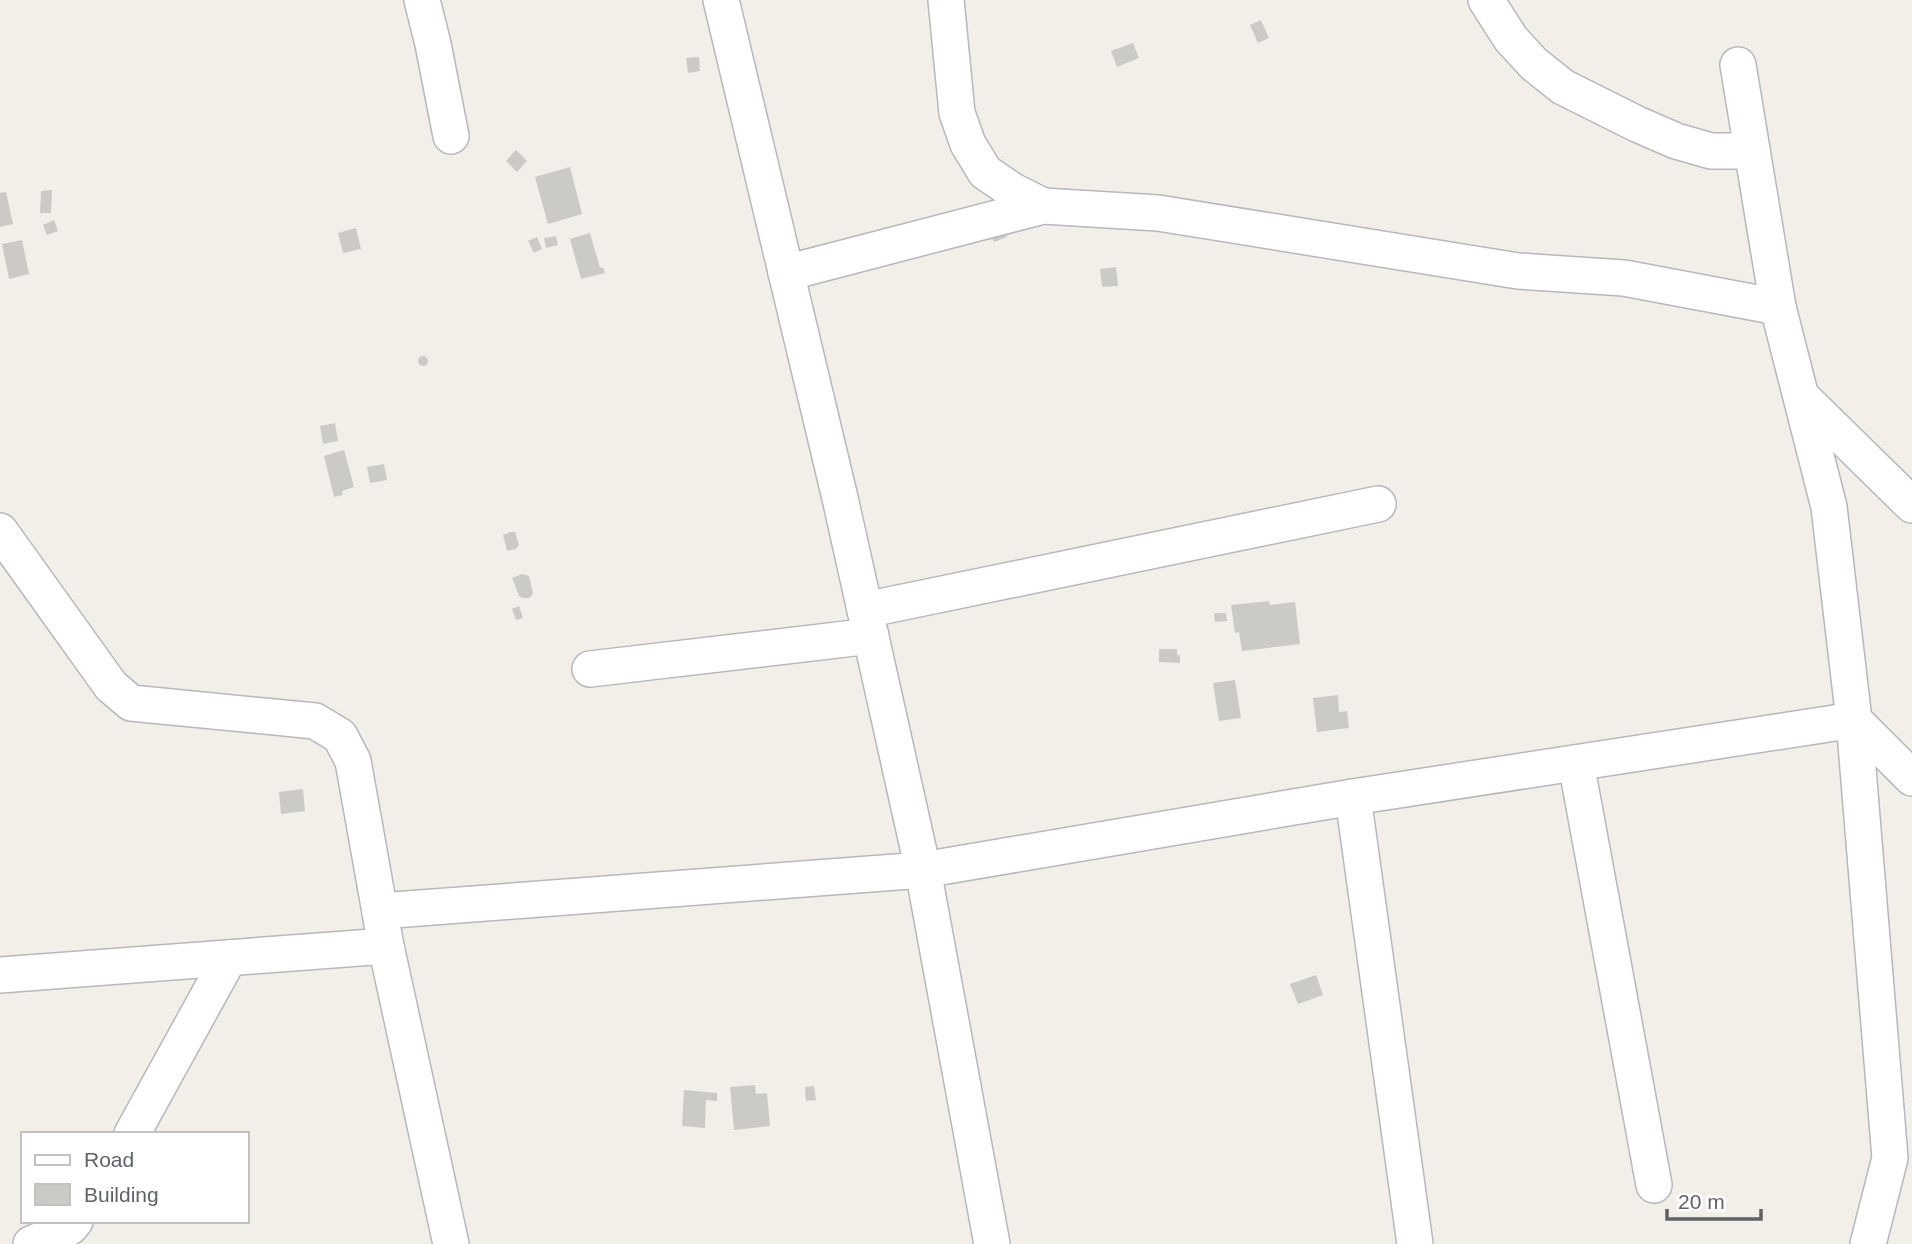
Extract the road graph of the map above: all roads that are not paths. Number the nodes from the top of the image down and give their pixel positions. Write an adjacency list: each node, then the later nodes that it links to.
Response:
1 (422, 0): 6 (street)
2 (720, 0): 9 (street)
3 (946, 0): 8 (street)
4 (1486, 0): 7 (street)
5 (1738, 65): 7 (street)
6 (451, 136)
7 (1752, 151): 10 (street)
8 (1043, 206): 9 (street); 10 (street)
9 (786, 273): 15 (street)
10 (1778, 307): 11 (street)
11 (1802, 397): 13 (street); 17 (street)
12 (1378, 504): 15 (street)
13 (1912, 505)
14 (0, 531): 22 (street)
15 (868, 623): 16 (street); 21 (street)
16 (590, 669)
17 (1854, 720): 18 (street); 19 (street); 33 (street)
18 (1576, 763): 20 (street); 27 (street)
19 (1912, 778)
20 (1353, 797): 21 (street); 32 (street)
21 (923, 870): 22 (street); 31 (street)
22 (380, 911): 23 (street)
23 (386, 946): 24 (street); 30 (street)
24 (229, 958): 25 (street); 26 (street)
25 (0, 975)
26 (133, 1132)
27 (1654, 1185)
28 (73, 1223): 29 (street)
29 (31, 1244)
30 (451, 1244)
31 (992, 1244)
32 (1415, 1244)
33 (1868, 1244)

